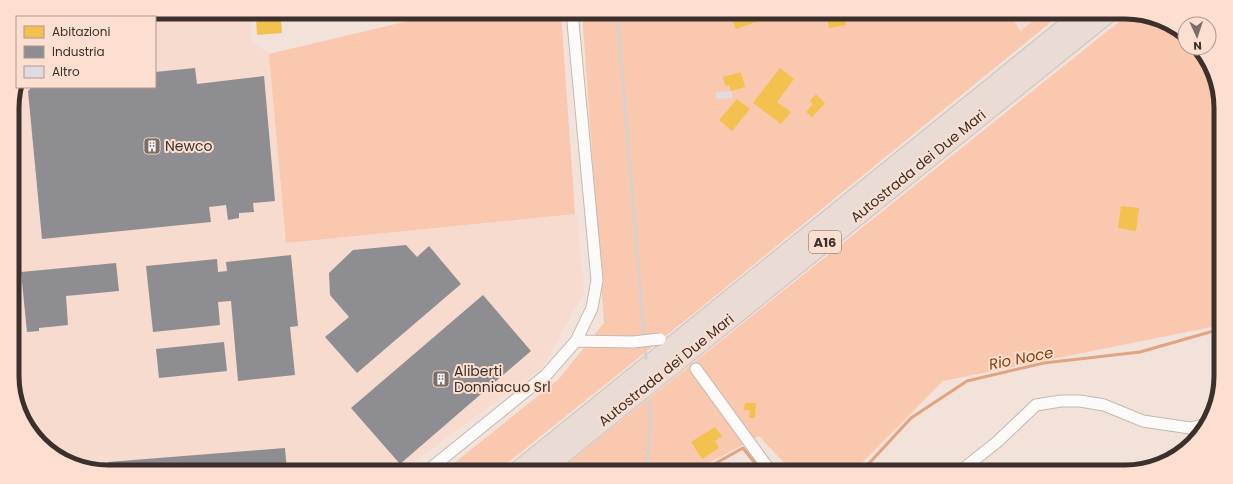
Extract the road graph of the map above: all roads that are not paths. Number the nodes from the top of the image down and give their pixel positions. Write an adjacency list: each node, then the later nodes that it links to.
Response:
1 (573, 19): 5 (street)
2 (1076, 19): 9 (highway, Autostrada dei Due Mari / A16)
3 (1100, 19): 10 (highway, Autostrada dei Due Mari / A16)
4 (660, 339): 5 (street, bridge)
5 (576, 341): 8 (street)
6 (696, 369): 11 (street)
7 (1198, 426): 12 (street)
8 (435, 465)
9 (526, 465)
10 (549, 465)
11 (766, 465)
12 (968, 465)

